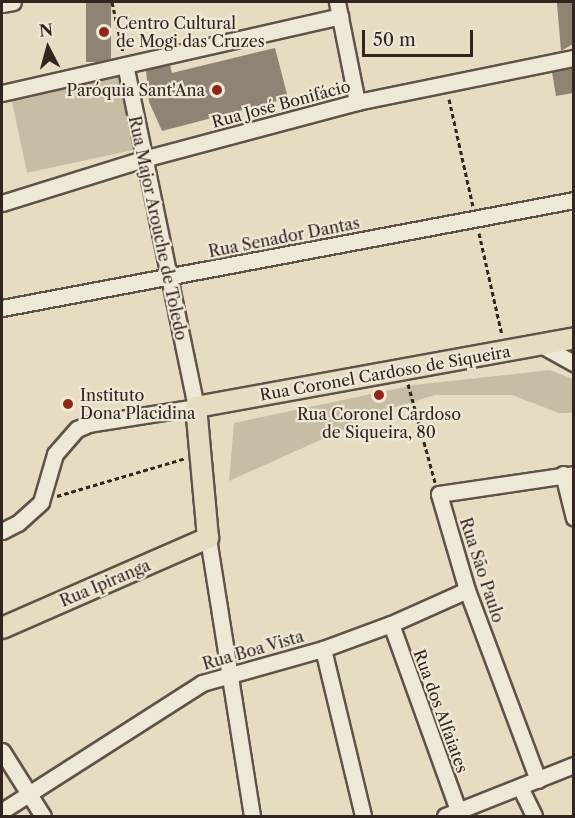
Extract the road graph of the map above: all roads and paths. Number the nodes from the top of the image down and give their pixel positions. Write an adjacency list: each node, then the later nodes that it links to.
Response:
1 (13, 2): 3 (street)
2 (112, 2): 6 (path)
3 (2, 4)
4 (339, 9): 6 (street); 8 (street)
5 (573, 58): 8 (street, Rua José Bonifácio)
6 (125, 65): 7 (street); 9 (street, Rua Major Arouche de Toledo)
7 (2, 93)
8 (357, 102): 9 (street, Rua José Bonifácio)
9 (143, 159): 11 (street, Rua José Bonifácio); 12 (street, Rua Major Arouche de Toledo)
10 (573, 200): 12 (street, Rua Senador Dantas)
11 (2, 203)
12 (167, 278): 13 (street, Rua Senador Dantas); 19 (street, Rua Major Arouche de Toledo)
13 (2, 308)
14 (573, 338): 15 (main road, Rua Coronel Cardoso de Siqueira)
15 (541, 345): 16 (street); 17 (main road, Rua Coronel Cardoso de Siqueira)
16 (573, 363)
17 (404, 368): 18 (main road, Rua Coronel Cardoso de Siqueira); 22 (path)
18 (237, 399): 19 (main road, Rua Coronel Cardoso de Siqueira); 20 (main road, Rua Major Arouche de Toledo)
19 (196, 407): 20 (main road, Rua Major Arouche de Toledo); 23 (street)
20 (199, 455): 23 (path); 26 (main road, Rua Major Arouche de Toledo)
21 (568, 474): 22 (street); 24 (street)
22 (439, 494): 27 (street, Rua São Paulo)
23 (41, 502): 25 (street)
24 (573, 518)
25 (2, 531)
26 (208, 538): 29 (main road, Rua Ipiranga); 31 (street, Rua Major Arouche de Toledo)
27 (467, 590): 28 (street, Rua Boa Vista); 34 (street, Rua São Paulo)
28 (391, 624): 30 (street, Rua Boa Vista); 38 (street, Rua dos Alfaiates)
29 (2, 628)
30 (323, 649): 31 (street, Rua Boa Vista); 41 (street)
31 (229, 675): 36 (street, Rua Boa Vista); 40 (street, Rua Major Arouche de Toledo)
32 (2, 751): 36 (street)
33 (573, 765): 34 (street)
34 (538, 780): 35 (street)
35 (520, 787): 38 (street); 42 (street)
36 (28, 793): 37 (street, Rua Boa Vista); 39 (street)
37 (2, 811)
38 (452, 813)
39 (42, 816)
40 (252, 816)
41 (363, 816)
42 (534, 816)

